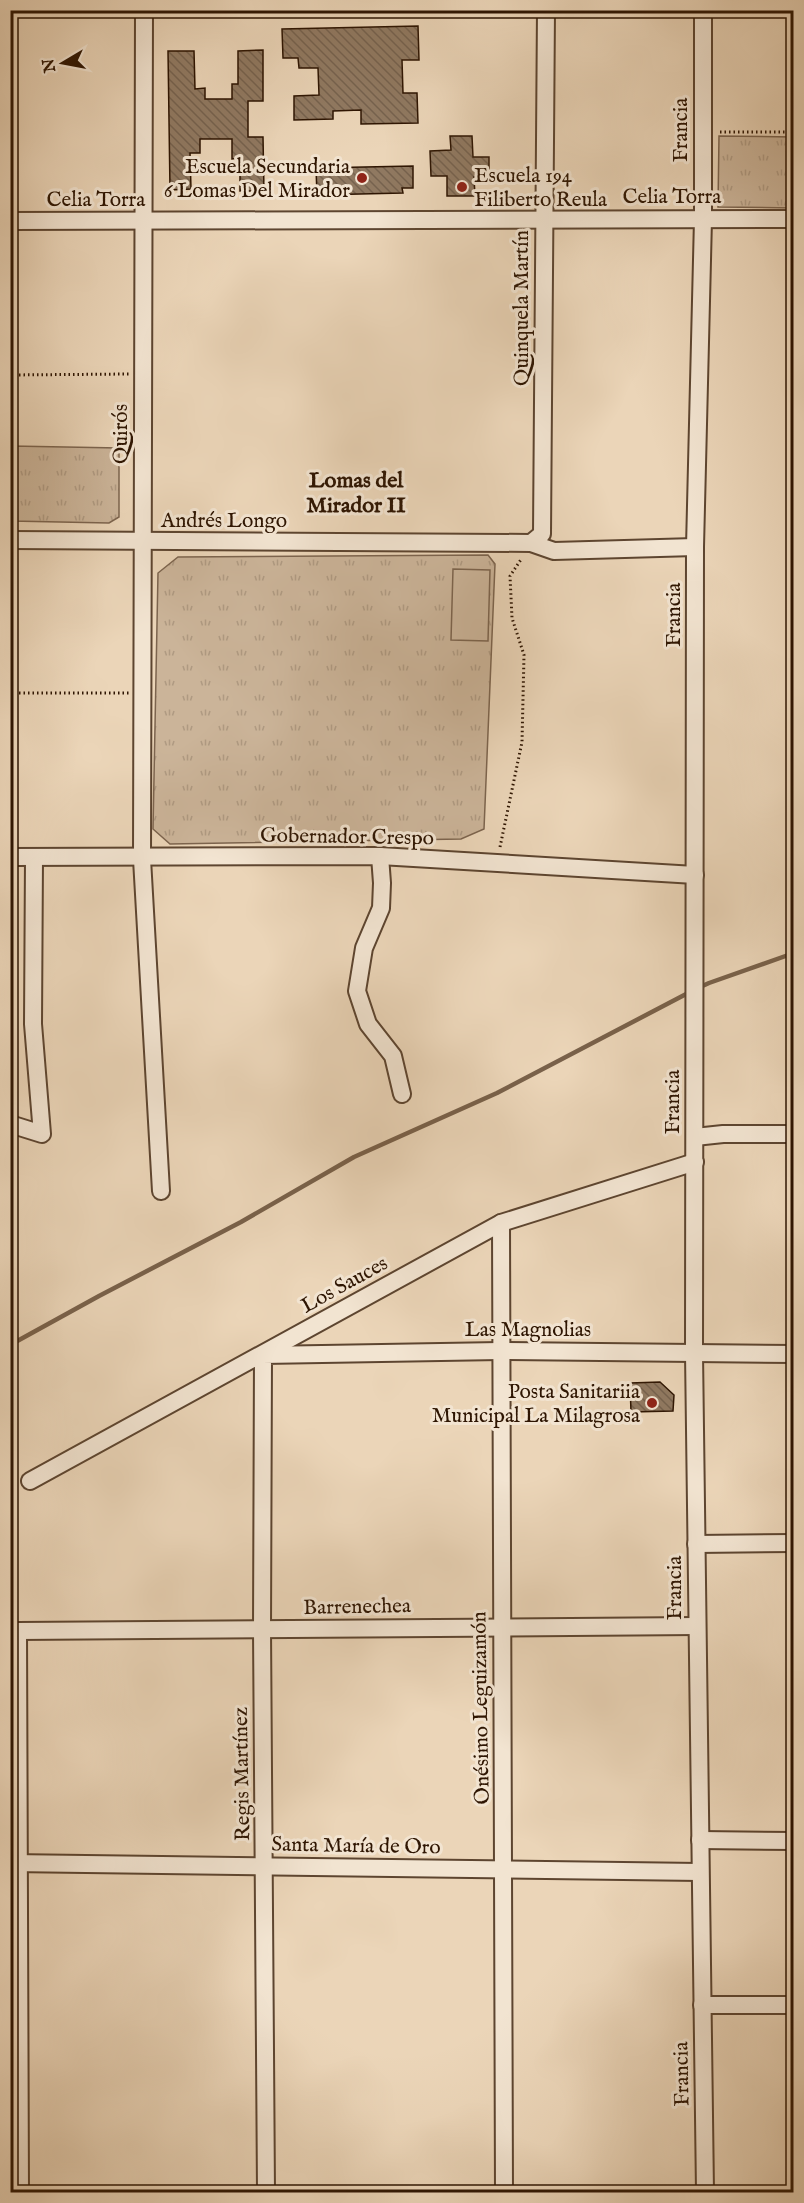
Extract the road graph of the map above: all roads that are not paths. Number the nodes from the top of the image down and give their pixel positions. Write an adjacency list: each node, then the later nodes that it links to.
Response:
1 (144, 10): 8 (street, Quirós)
2 (546, 10): 4 (street, Quinquela Martín)
3 (703, 10): 5 (street, Francia)
4 (544, 219): 5 (street, Celia Torra); 8 (street, Celia Torra); 9 (street, Quinquela Martín)
5 (703, 219): 6 (street, Celia Torra); 12 (street, Francia)
6 (794, 219)
7 (10, 221): 8 (street, Celia Torra)
8 (143, 221): 11 (street, Quirós)
9 (536, 538): 11 (street, Andrés Longo); 12 (street, Andrés Longo)
10 (10, 540): 11 (street, Andrés Longo)
11 (143, 542): 16 (street, Quirós)
12 (695, 547): 17 (street, Francia)
13 (380, 856): 16 (street, Gobernador Crespo); 17 (street, Gobernador Crespo); 18 (street)
14 (10, 857): 15 (street, Gobernador Crespo)
15 (34, 858): 16 (street, Gobernador Crespo); 19 (street)
16 (142, 859): 23 (street, Quirós)
17 (695, 875): 21 (street, Francia)
18 (402, 1094)
19 (10, 1124)
20 (794, 1134): 21 (street)
21 (695, 1137): 22 (street, Francia)
22 (695, 1162): 24 (street, Los Sauces); 26 (street, Francia)
23 (161, 1191)
24 (501, 1223): 25 (street, Onésimo Leguizamón); 28 (street, Los Sauces)
25 (500, 1351): 26 (street, Las Magnolias); 28 (street, Las Magnolias); 33 (street, Onésimo Leguizamón)
26 (694, 1353): 27 (street, Las Magnolias); 31 (street, Francia)
27 (794, 1354)
28 (263, 1355): 29 (street, Los Sauces); 34 (street, Regis Martínez)
29 (30, 1481)
30 (794, 1543): 31 (street)
31 (696, 1544): 32 (street, Francia)
32 (696, 1626): 33 (street, Barrenechea); 36 (street, Francia)
33 (501, 1627): 34 (street, Barrenechea); 40 (street, Onésimo Leguizamón)
34 (262, 1630): 35 (street, Barrenechea); 39 (street, Regis Martínez)
35 (14, 1635): 38 (street)
36 (700, 1840): 37 (street); 41 (street, Francia)
37 (794, 1841)
38 (15, 1863): 39 (street, Santa María de Oro); 44 (street)
39 (264, 1866): 40 (street, Santa María de Oro); 45 (street, Regis Martínez)
40 (504, 1869): 41 (street, Santa María de Oro); 46 (street, Onésimo Leguizamón)
41 (700, 1872): 42 (street, Francia)
42 (702, 2005): 43 (street); 47 (street, Francia)
43 (794, 2005)
44 (20, 2193)
45 (266, 2193)
46 (504, 2193)
47 (705, 2193)

